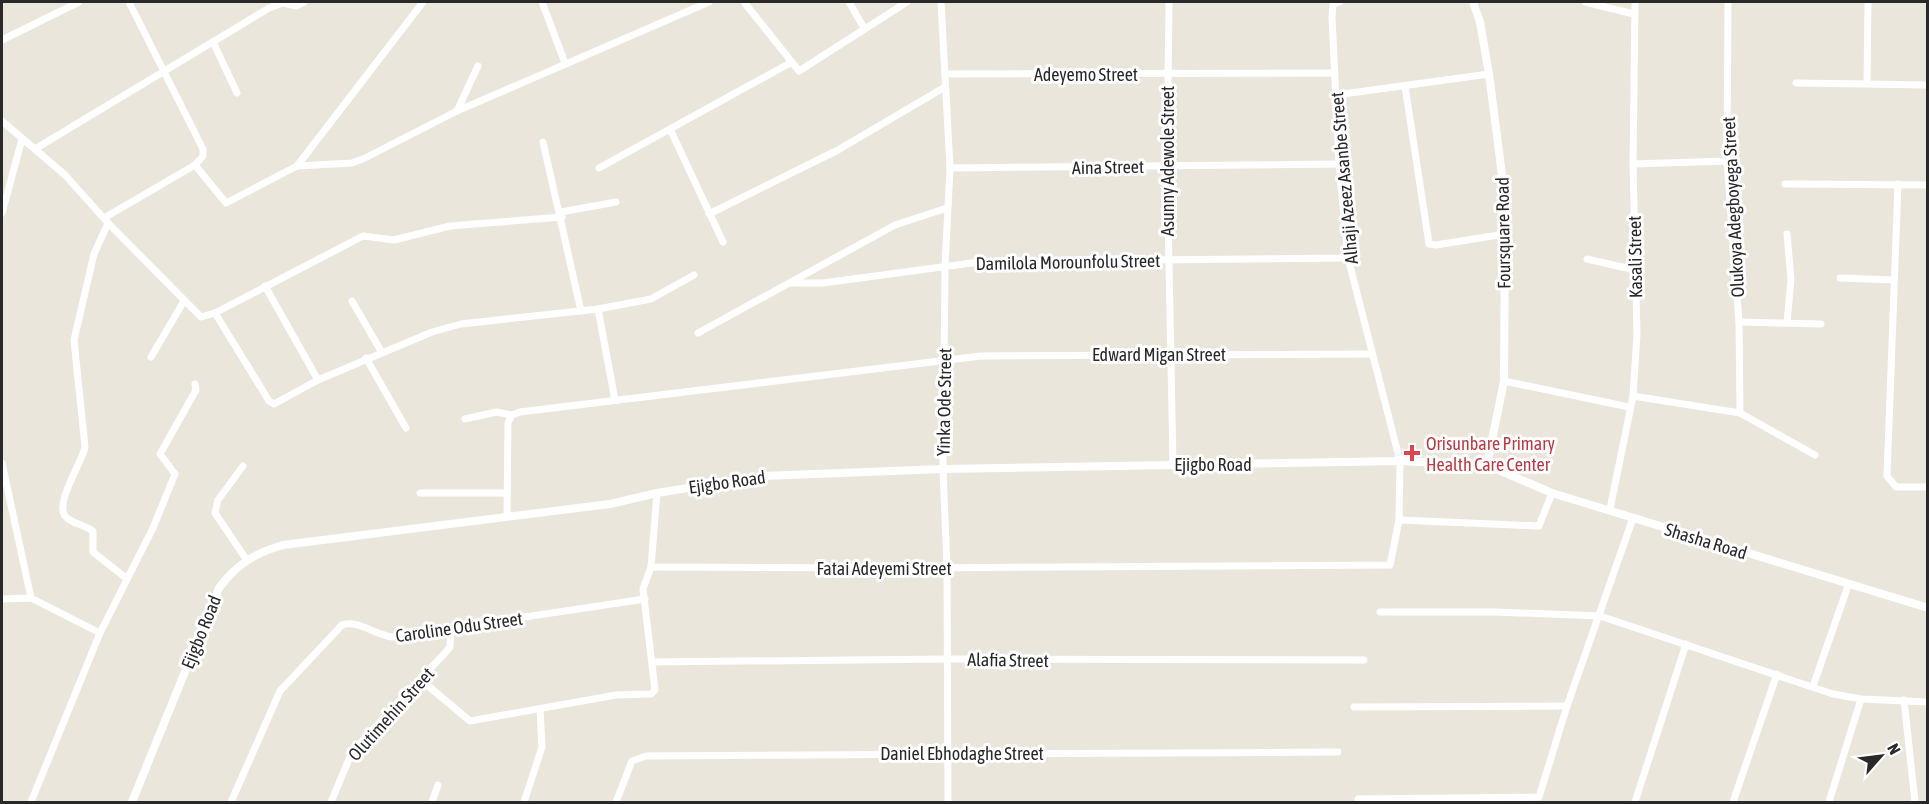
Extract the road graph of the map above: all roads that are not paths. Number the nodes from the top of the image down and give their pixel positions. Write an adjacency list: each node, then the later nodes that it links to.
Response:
1 (79, 2): 20 (street)
2 (129, 2): 25 (street)
3 (304, 2): 21 (street)
4 (423, 2): 47 (street)
5 (542, 2): 22 (street)
6 (708, 2): 22 (street)
7 (744, 2): 23 (street)
8 (849, 2): 19 (street)
9 (907, 2): 19 (street)
10 (941, 2): 27 (street, Yinka Ode Street)
11 (1169, 2): 28 (street, Asunny Adewole Street)
12 (1340, 2): 26 (street, Alhaji Azeez Asanbe Street)
13 (1473, 2): 29 (street, Foursquare Road)
14 (1586, 2): 18 (street)
15 (1635, 2): 18 (street, Kasali Street)
16 (1728, 2): 43 (street, Olukoya Adegboyega Street)
17 (1868, 2): 31 (street)
18 (1634, 14): 45 (street, Kasali Street)
19 (864, 28): 23 (street)
20 (2, 40)
21 (213, 42): 25 (street); 35 (street)
22 (565, 63): 37 (street)
23 (790, 63): 39 (street)
24 (478, 66): 37 (street)
25 (165, 70): 42 (street); 46 (street)
26 (1335, 73): 28 (street, Adeyemo Street); 36 (street, Alhaji Azeez Asanbe Street)
27 (945, 74): 28 (street, Adeyemo Street); 34 (street, Yinka Ode Street)
28 (1167, 74): 48 (street, Asunny Adewole Street)
29 (1489, 74): 33 (street); 60 (street, Foursquare Road)
30 (1796, 83): 31 (street)
31 (1867, 83): 32 (street)
32 (1928, 85)
33 (1404, 86): 36 (street); 60 (street)
34 (945, 87): 50 (street, Yinka Ode Street); 58 (street)
35 (237, 93)
36 (1336, 94): 44 (street, Alhaji Azeez Asanbe Street)
37 (457, 111): 47 (street)
38 (2, 121): 40 (street)
39 (670, 129): 49 (street); 58 (street)
40 (22, 139): 42 (street); 56 (street)
41 (543, 142): 57 (street)
42 (34, 149): 59 (street)
43 (1727, 161): 45 (street); 78 (street, Olukoya Adegboyega Street)
44 (1339, 164): 48 (street, Aina Street); 63 (street, Alhaji Azeez Asanbe Street)
45 (1633, 164): 67 (street, Kasali Street)
46 (195, 165): 47 (street); 59 (street)
47 (297, 166)
48 (1167, 166): 50 (street, Aina Street); 65 (street, Asunny Adewole Street)
49 (599, 168)
50 (950, 168): 55 (street, Yinka Ode Street)
51 (1785, 184): 52 (street)
52 (1898, 184): 53 (street); 70 (street)
53 (1928, 185)
54 (616, 202): 57 (street)
55 (946, 208): 66 (street, Yinka Ode Street); 71 (street)
56 (2, 213)
57 (561, 214): 72 (street); 76 (street)
58 (709, 214): 62 (street)
59 (106, 220): 73 (street); 117 (street)
60 (1505, 234): 89 (street, Foursquare Road)
61 (1787, 234): 79 (street)
62 (723, 242)
63 (1348, 258): 65 (street, Damilola Morounfolu Street); 84 (street, Alhaji Azeez Asanbe Street)
64 (1587, 259): 67 (street)
65 (1168, 260): 66 (street, Damilola Morounfolu Street); 83 (street, Asunny Adewole Street)
66 (945, 266): 71 (street, Damilola Morounfolu Street); 87 (street, Yinka Ode Street)
67 (1635, 270): 91 (street, Kasali Street)
68 (694, 275): 75 (street)
69 (1840, 278): 70 (street)
70 (1894, 280): 105 (street)
71 (790, 283): 81 (street)
72 (265, 285): 77 (street); 88 (street)
73 (184, 301): 77 (street); 85 (street)
74 (352, 301): 82 (street)
75 (598, 309): 76 (street); 92 (street)
76 (581, 311): 82 (street)
77 (215, 313): 88 (street)
78 (1738, 322): 79 (street); 94 (street, Olukoya Adegboyega Street)
79 (1787, 323): 80 (street)
80 (1821, 324)
81 (698, 333)
82 (381, 351): 86 (street)
83 (1170, 353): 84 (street, Edward Migan Street); 87 (street, Edward Migan Street); 101 (street, Asunny Adewole Street)
84 (1372, 354): 99 (street, Alhaji Azeez Asanbe Street)
85 (151, 357)
86 (366, 358): 88 (street); 97 (street)
87 (945, 359): 92 (street, Edward Migan Street); 104 (street, Yinka Ode Street)
88 (318, 380)
89 (1504, 381): 93 (street); 102 (street, Foursquare Road)
90 (195, 384): 117 (street)
91 (1633, 396): 93 (street, Kasali Street); 94 (street)
92 (615, 400): 95 (street, Edward Migan Street)
93 (1629, 407): 110 (street, Kasali Street)
94 (1740, 413): 98 (street)
95 (512, 416): 96 (street, Edward Migan Street); 108 (street)
96 (465, 419)
97 (406, 429)
98 (1815, 454)
99 (1400, 461): 101 (street, Ejigbo Road); 102 (street, Ejigbo Road); 113 (street, Fatai Adeyemi Street)
100 (2, 463): 119 (street)
101 (1173, 464): 104 (street, Ejigbo Road)
102 (1487, 465): 109 (street, Shasha Road)
103 (243, 466): 114 (street)
104 (943, 469): 106 (street, Ejigbo Road); 116 (street, Yinka Ode Street)
105 (1928, 487)
106 (657, 492): 111 (street, Ejigbo Road); 115 (street)
107 (420, 493): 108 (street)
108 (507, 493): 111 (street)
109 (1552, 493): 110 (street, Shasha Road); 113 (street)
110 (1610, 510): 112 (street, Shasha Road)
111 (507, 515): 114 (street, Ejigbo Road)
112 (1633, 518): 118 (street, Shasha Road); 124 (street)
113 (1399, 520): 116 (street, Fatai Adeyemi Street)
114 (246, 559): 145 (street, Ejigbo Road)
115 (651, 567): 116 (street, Fatai Adeyemi Street); 120 (street)
116 (947, 568): 128 (street, Yinka Ode Street)
117 (126, 578): 126 (street)
118 (1848, 586): 122 (street, Shasha Road); 133 (street)
119 (31, 598): 121 (street); 126 (street)
120 (645, 599): 125 (street, Caroline Odu Street); 130 (street)
121 (2, 600)
122 (1928, 608)
123 (1380, 612): 124 (street)
124 (1600, 616): 127 (street); 137 (street)
125 (451, 628): 132 (street, Olutimehin Street); 146 (street, Caroline Odu Street)
126 (100, 633): 144 (street)
127 (1686, 644): 131 (street); 152 (street)
128 (948, 659): 129 (street, Alafia Street); 130 (street, Alafia Street); 141 (street, Yinka Ode Street)
129 (1364, 660)
130 (652, 662): 139 (street)
131 (1777, 674): 133 (street); 153 (street)
132 (421, 680): 139 (street); 147 (street, Olutimehin Street)
133 (1813, 686): 134 (street)
134 (1861, 699): 135 (street); 154 (street)
135 (1904, 700): 136 (street); 155 (street)
136 (1928, 702)
137 (1567, 706): 138 (street); 143 (street)
138 (1354, 707)
139 (540, 709): 149 (street)
140 (1338, 752): 141 (street, Daniel Ebhodaghe Street)
141 (947, 753): 150 (street, Daniel Ebhodaghe Street); 151 (street, Yinka Ode Street)
142 (438, 785): 148 (street)
143 (1358, 798)
144 (31, 802)
145 (132, 802)
146 (231, 802)
147 (331, 802)
148 (432, 802)
149 (524, 802)
150 (616, 802)
151 (948, 802)
152 (1635, 802)
153 (1732, 802)
154 (1829, 802)
155 (1916, 802)

